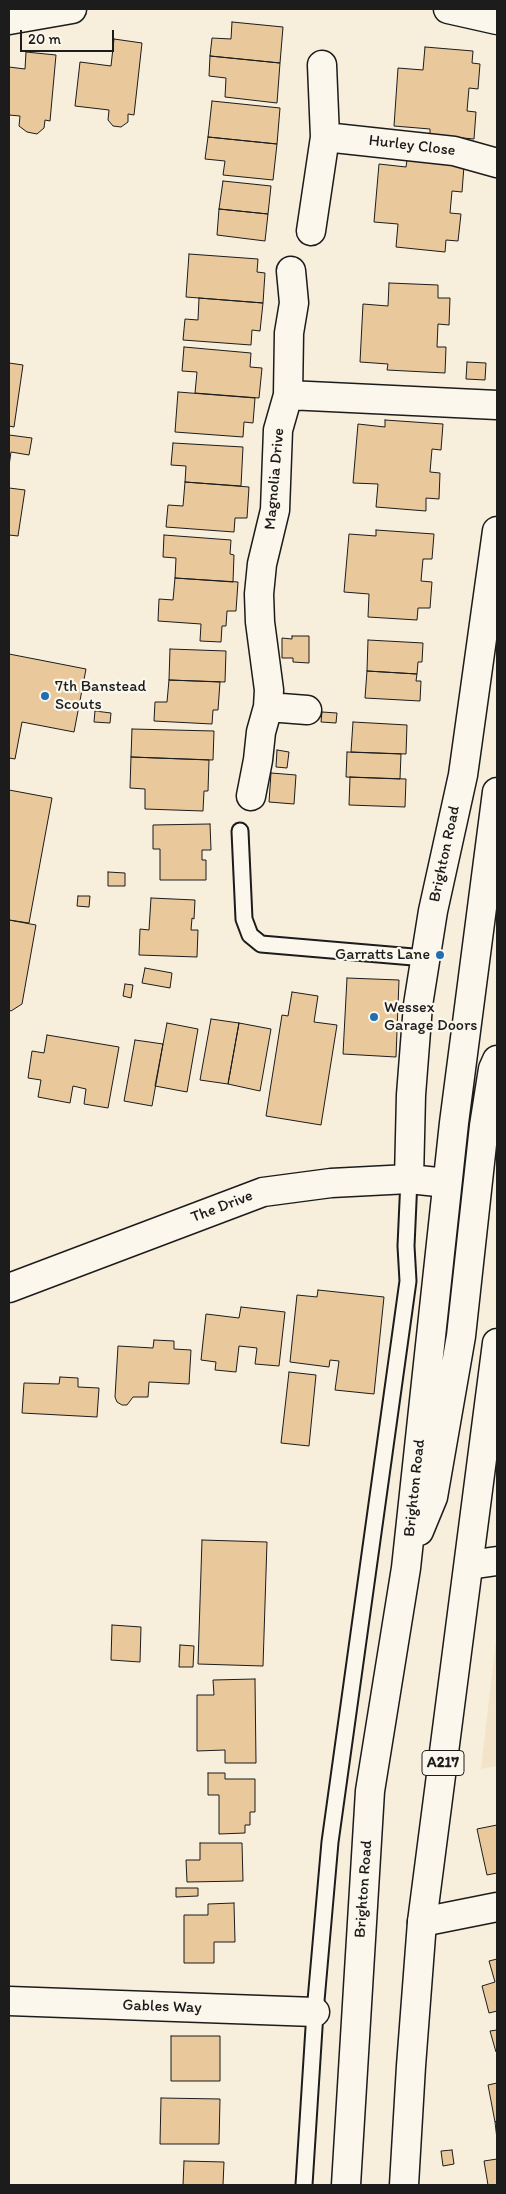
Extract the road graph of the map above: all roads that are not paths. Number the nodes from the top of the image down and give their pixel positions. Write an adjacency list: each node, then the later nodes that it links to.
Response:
1 (72, 9): 3 (main road)
2 (448, 9): 4 (main road)
3 (9, 20)
4 (497, 20)
5 (322, 65): 6 (main road)
6 (324, 137): 7 (main road, Hurley Close); 8 (main road)
7 (497, 163)
8 (311, 231)
9 (291, 271): 10 (main road, Magnolia Drive)
10 (288, 395): 11 (main road); 13 (main road, Magnolia Drive)
11 (497, 405)
12 (497, 531): 18 (main road, Brighton Road)
13 (268, 707): 14 (main road); 16 (main road, Magnolia Drive)
14 (307, 710)
15 (497, 792): 21 (main road, Brighton Road)
16 (251, 796)
17 (240, 831): 18 (lane)
18 (425, 958): 20 (main road, Brighton Road)
19 (497, 1060): 26 (main road)
20 (409, 1179): 21 (main road, The Drive); 22 (main road, The Drive); 30 (lane)
21 (447, 1183): 26 (main road, Brighton Road)
22 (10, 1283)
23 (497, 1343): 25 (main road, A217)
24 (497, 1561): 25 (main road)
25 (469, 1564): 28 (main road, A217)
26 (406, 1568): 32 (main road, Brighton Road)
27 (497, 1907): 28 (main road)
28 (422, 1922): 33 (main road, A217)
29 (9, 2001): 30 (main road, Gables Way)
30 (315, 2012): 31 (lane)
31 (304, 2185)
32 (346, 2185)
33 (404, 2185)

